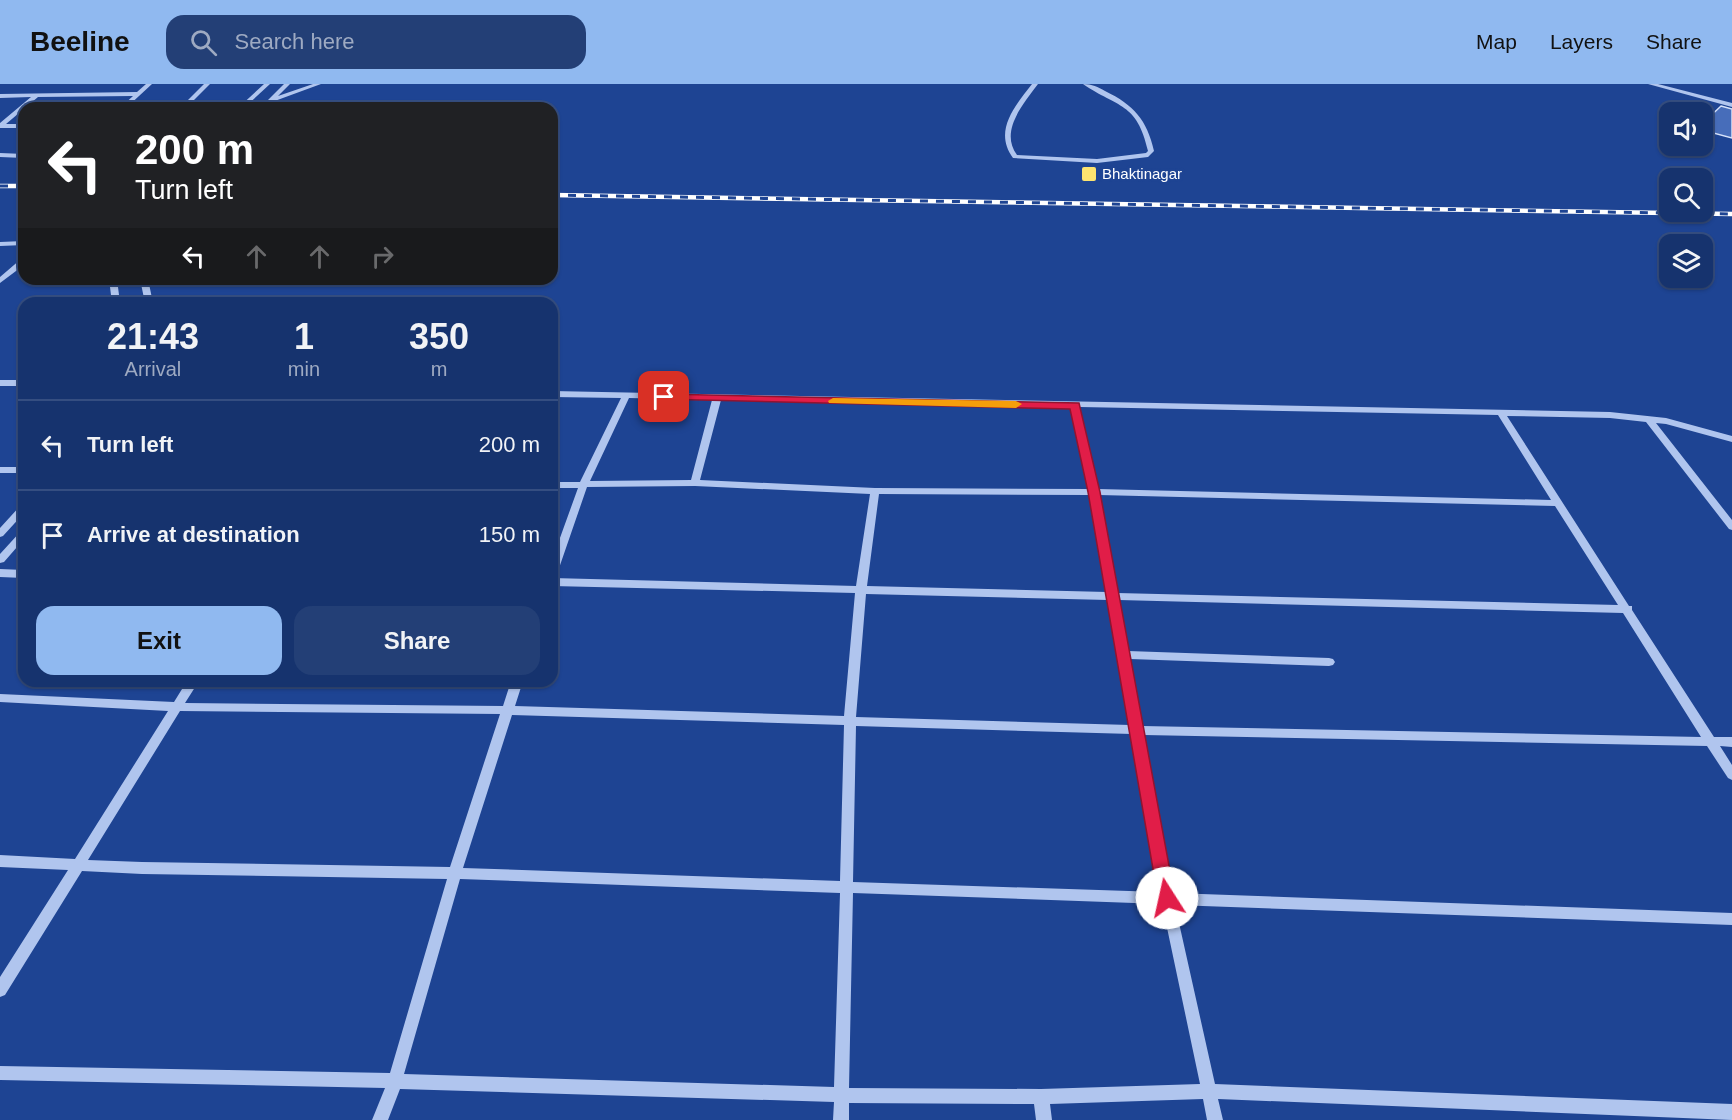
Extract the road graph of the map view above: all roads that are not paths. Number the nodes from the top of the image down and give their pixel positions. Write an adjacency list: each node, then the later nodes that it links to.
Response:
1 (149, 84): 11 (street)
2 (207, 84): 18 (street)
3 (252, 84): 14 (street)
4 (267, 84): 14 (street)
5 (287, 84): 15 (street)
6 (318, 84): 15 (street)
7 (1035, 84): 8 (street)
8 (1086, 84)
9 (1651, 84): 10 (street)
10 (1669, 86): 20 (street)
11 (137, 94): 13 (street); 17 (street)
12 (0, 96): 13 (street)
13 (36, 96): 16 (street)
14 (253, 97): 19 (street)
15 (270, 101)
16 (29, 102)
17 (129, 102)
18 (189, 102)
19 (248, 102)
20 (1732, 105)
21 (18, 111): 22 (street)
22 (0, 126): 23 (street)
23 (18, 126)
24 (0, 155): 25 (street)
25 (18, 156)
26 (18, 243): 27 (street)
27 (0, 244)
28 (18, 266): 29 (street)
29 (0, 281)
30 (0, 383): 31 (street)
31 (18, 383)
32 (558, 394): 33 (street)
33 (626, 396): 34 (street); 43 (street)
34 (717, 399): 35 (street); 41 (street)
35 (1075, 406): 36 (street); 45 (street)
36 (1501, 413): 37 (street); 46 (street)
37 (1648, 418): 38 (street); 48 (street)
38 (1732, 439)
39 (0, 470): 40 (street)
40 (18, 470)
41 (695, 483): 43 (street); 44 (street)
42 (558, 485): 43 (street)
43 (583, 486): 51 (street)
44 (875, 491): 45 (street); 56 (street)
45 (1094, 492): 46 (street); 57 (street)
46 (1557, 503): 58 (street)
47 (18, 514): 49 (street)
48 (1732, 527)
49 (0, 534)
50 (18, 540): 52 (street)
51 (558, 557)
52 (0, 560)
53 (0, 573): 54 (street)
54 (18, 574)
55 (558, 582): 56 (street)
56 (861, 589): 57 (street); 66 (street)
57 (1113, 598): 58 (street); 59 (street)
58 (1628, 609): 68 (street)
59 (1123, 655): 60 (street); 67 (street)
60 (1329, 662)
61 (190, 687): 64 (street)
62 (515, 687): 65 (street)
63 (0, 698): 64 (street)
64 (179, 707): 65 (street); 72 (street)
65 (508, 710): 66 (street); 73 (street)
66 (850, 719): 67 (street); 74 (street)
67 (1136, 730): 68 (street); 75 (street)
68 (1712, 742): 69 (street); 70 (street)
69 (1732, 742)
70 (1732, 775)
71 (0, 861): 72 (street)
72 (80, 864): 73 (street); 77 (street)
73 (455, 873): 74 (street); 79 (street)
74 (848, 887): 75 (street); 81 (street)
75 (1167, 898): 76 (street); 80 (street)
76 (1732, 920)
77 (0, 990)
78 (0, 1072): 79 (street)
79 (395, 1081): 81 (street); 84 (street)
80 (1210, 1091): 82 (street); 83 (street); 87 (street)
81 (842, 1095): 82 (street); 85 (street)
82 (1041, 1097): 86 (street)
83 (1732, 1112)
84 (380, 1120)
85 (841, 1120)
86 (1044, 1120)
87 (1215, 1120)

